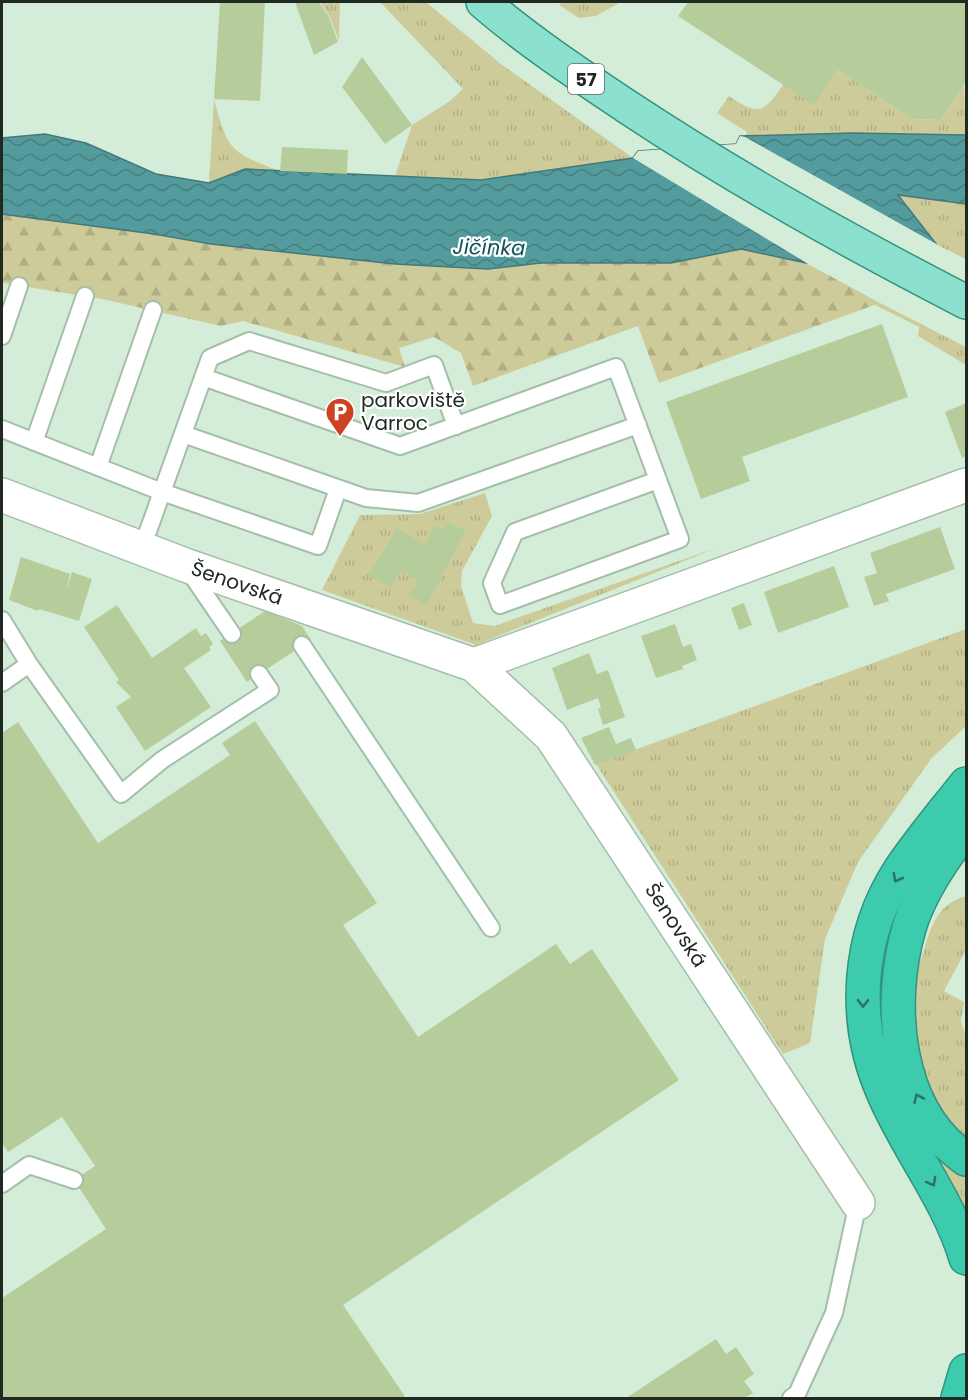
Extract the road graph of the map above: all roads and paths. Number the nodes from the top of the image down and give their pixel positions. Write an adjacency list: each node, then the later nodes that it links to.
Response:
1 (483, 2): 4 (main road, 57)
2 (19, 286): 6 (lane)
3 (86, 296): 12 (lane)
4 (966, 302)
5 (153, 310): 13 (lane)
6 (2, 336)
7 (203, 377): 9 (lane); 9 (lane); 11 (lane)
8 (638, 425): 9 (lane); 14 (lane); 16 (lane)
9 (456, 426)
10 (2, 429): 12 (lane)
11 (183, 434): 16 (lane); 17 (lane)
12 (34, 442): 13 (lane)
13 (98, 467): 17 (lane)
14 (658, 480): 14 (lane)
15 (966, 485): 25 (street)
16 (338, 489): 17 (lane)
17 (162, 492): 19 (lane)
18 (2, 495): 19 (street, Šenovská)
19 (142, 548): 20 (street, Šenovská)
20 (185, 565): 22 (lane); 25 (street, Šenovská)
21 (2, 620): 24 (lane)
22 (232, 634)
23 (302, 645): 30 (lane)
24 (29, 664): 26 (lane); 27 (lane)
25 (474, 665): 34 (street, Šenovská)
26 (259, 674)
27 (2, 684)
28 (966, 783): 29 (highway)
29 (954, 838): 31 (highway, one-way to 29); 35 (highway, one-way to 35)
30 (491, 928)
31 (966, 1159)
32 (74, 1180): 33 (lane)
33 (2, 1184)
34 (858, 1203): 37 (lane)
35 (966, 1258)
36 (966, 1371): 38 (highway)
37 (792, 1398)
38 (958, 1398)

